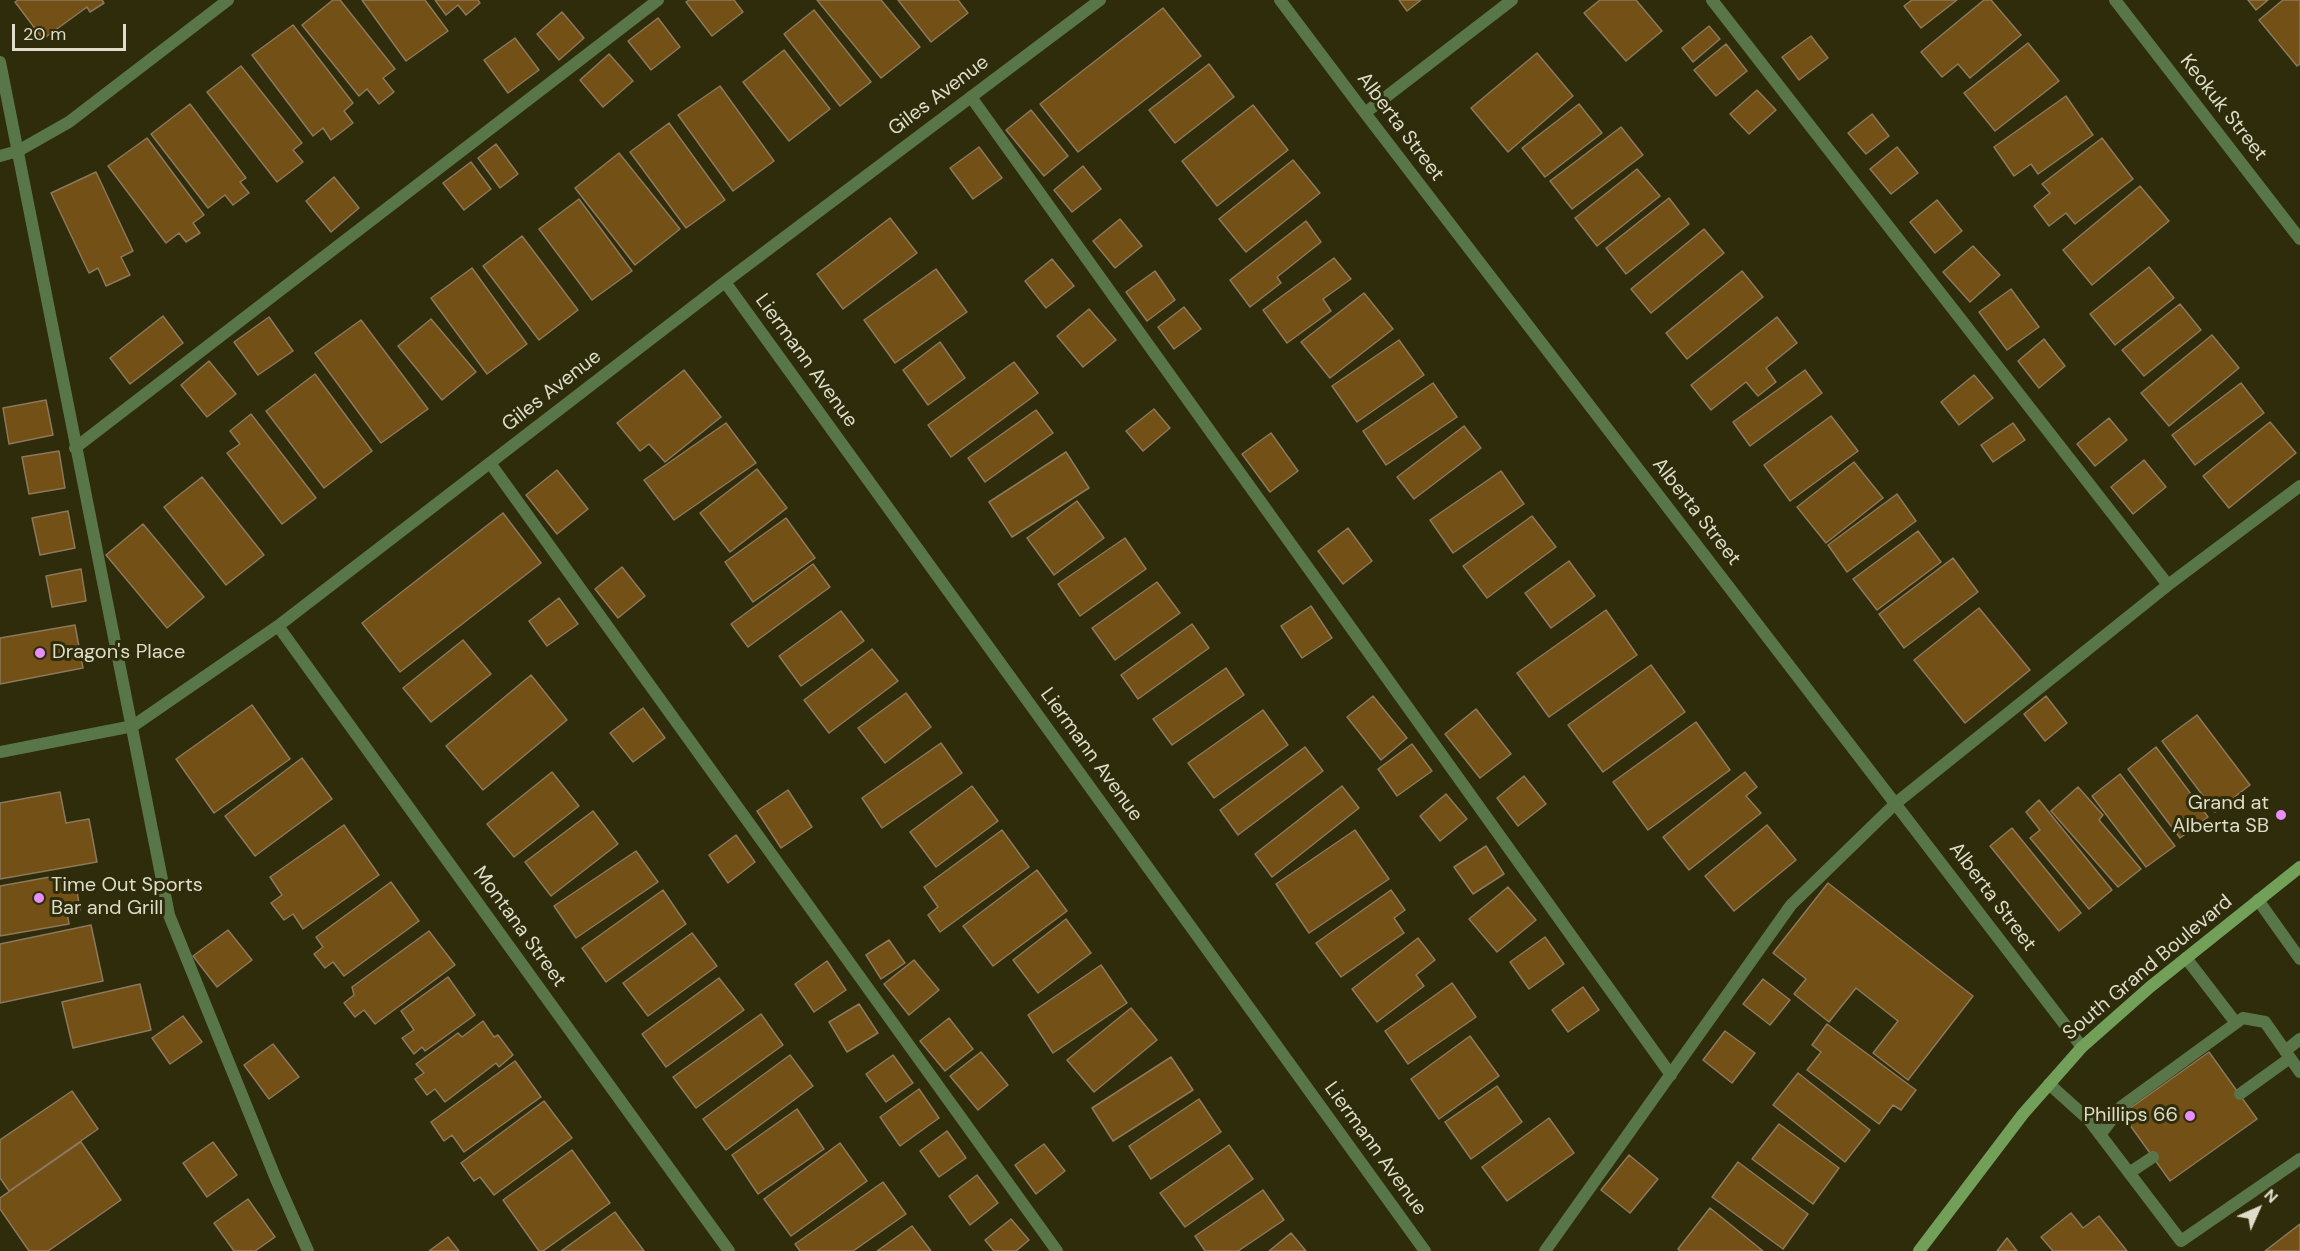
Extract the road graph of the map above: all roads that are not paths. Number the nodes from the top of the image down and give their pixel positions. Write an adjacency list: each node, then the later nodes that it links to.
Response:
1 (228, 0): 11 (street)
2 (658, 0): 15 (street)
3 (1100, 0): 9 (street, Giles Avenue)
4 (1280, 0): 10 (street, Alberta Street)
5 (1512, 0): 10 (street)
6 (1712, 0): 18 (street)
7 (2115, 0): 13 (street, Keokuk Street)
8 (0, 62): 11 (street)
9 (971, 97): 14 (street, Giles Avenue); 32 (street)
10 (1365, 113): 22 (street, Alberta Street)
11 (18, 151): 12 (street); 15 (street)
12 (0, 156)
13 (2300, 239)
14 (725, 282): 16 (street, Giles Avenue); 42 (street, Liermann Avenue)
15 (75, 448): 20 (street)
16 (490, 463): 19 (street, Giles Avenue); 41 (street)
17 (2300, 486): 18 (street)
18 (2168, 585): 22 (street)
19 (278, 626): 20 (street, Giles Avenue); 40 (street, Montana Street)
20 (133, 726): 21 (street, Giles Avenue); 39 (street)
21 (0, 752)
22 (1896, 803): 29 (street, Alberta Street); 32 (street)
23 (2300, 867): 24 (main road, South Grand Boulevard)
24 (2258, 900): 25 (main road, South Grand Boulevard); 26 (street)
25 (2186, 958): 27 (street); 29 (main road, South Grand Boulevard)
26 (2300, 958)
27 (2236, 1023): 30 (street); 35 (street)
28 (2300, 1039): 30 (street)
29 (2082, 1047): 33 (main road, South Grand Boulevard)
30 (2288, 1055): 31 (street); 34 (street)
31 (2300, 1072)
32 (1671, 1075): 43 (street)
33 (2049, 1084): 35 (street); 44 (main road, South Grand Boulevard)
34 (2240, 1094)
35 (2100, 1135): 38 (street)
36 (2153, 1157): 38 (street)
37 (2300, 1160): 38 (street)
38 (2129, 1173)
39 (308, 1251)
40 (729, 1251)
41 (1057, 1251)
42 (1425, 1251)
43 (1545, 1251)
44 (1919, 1251)

